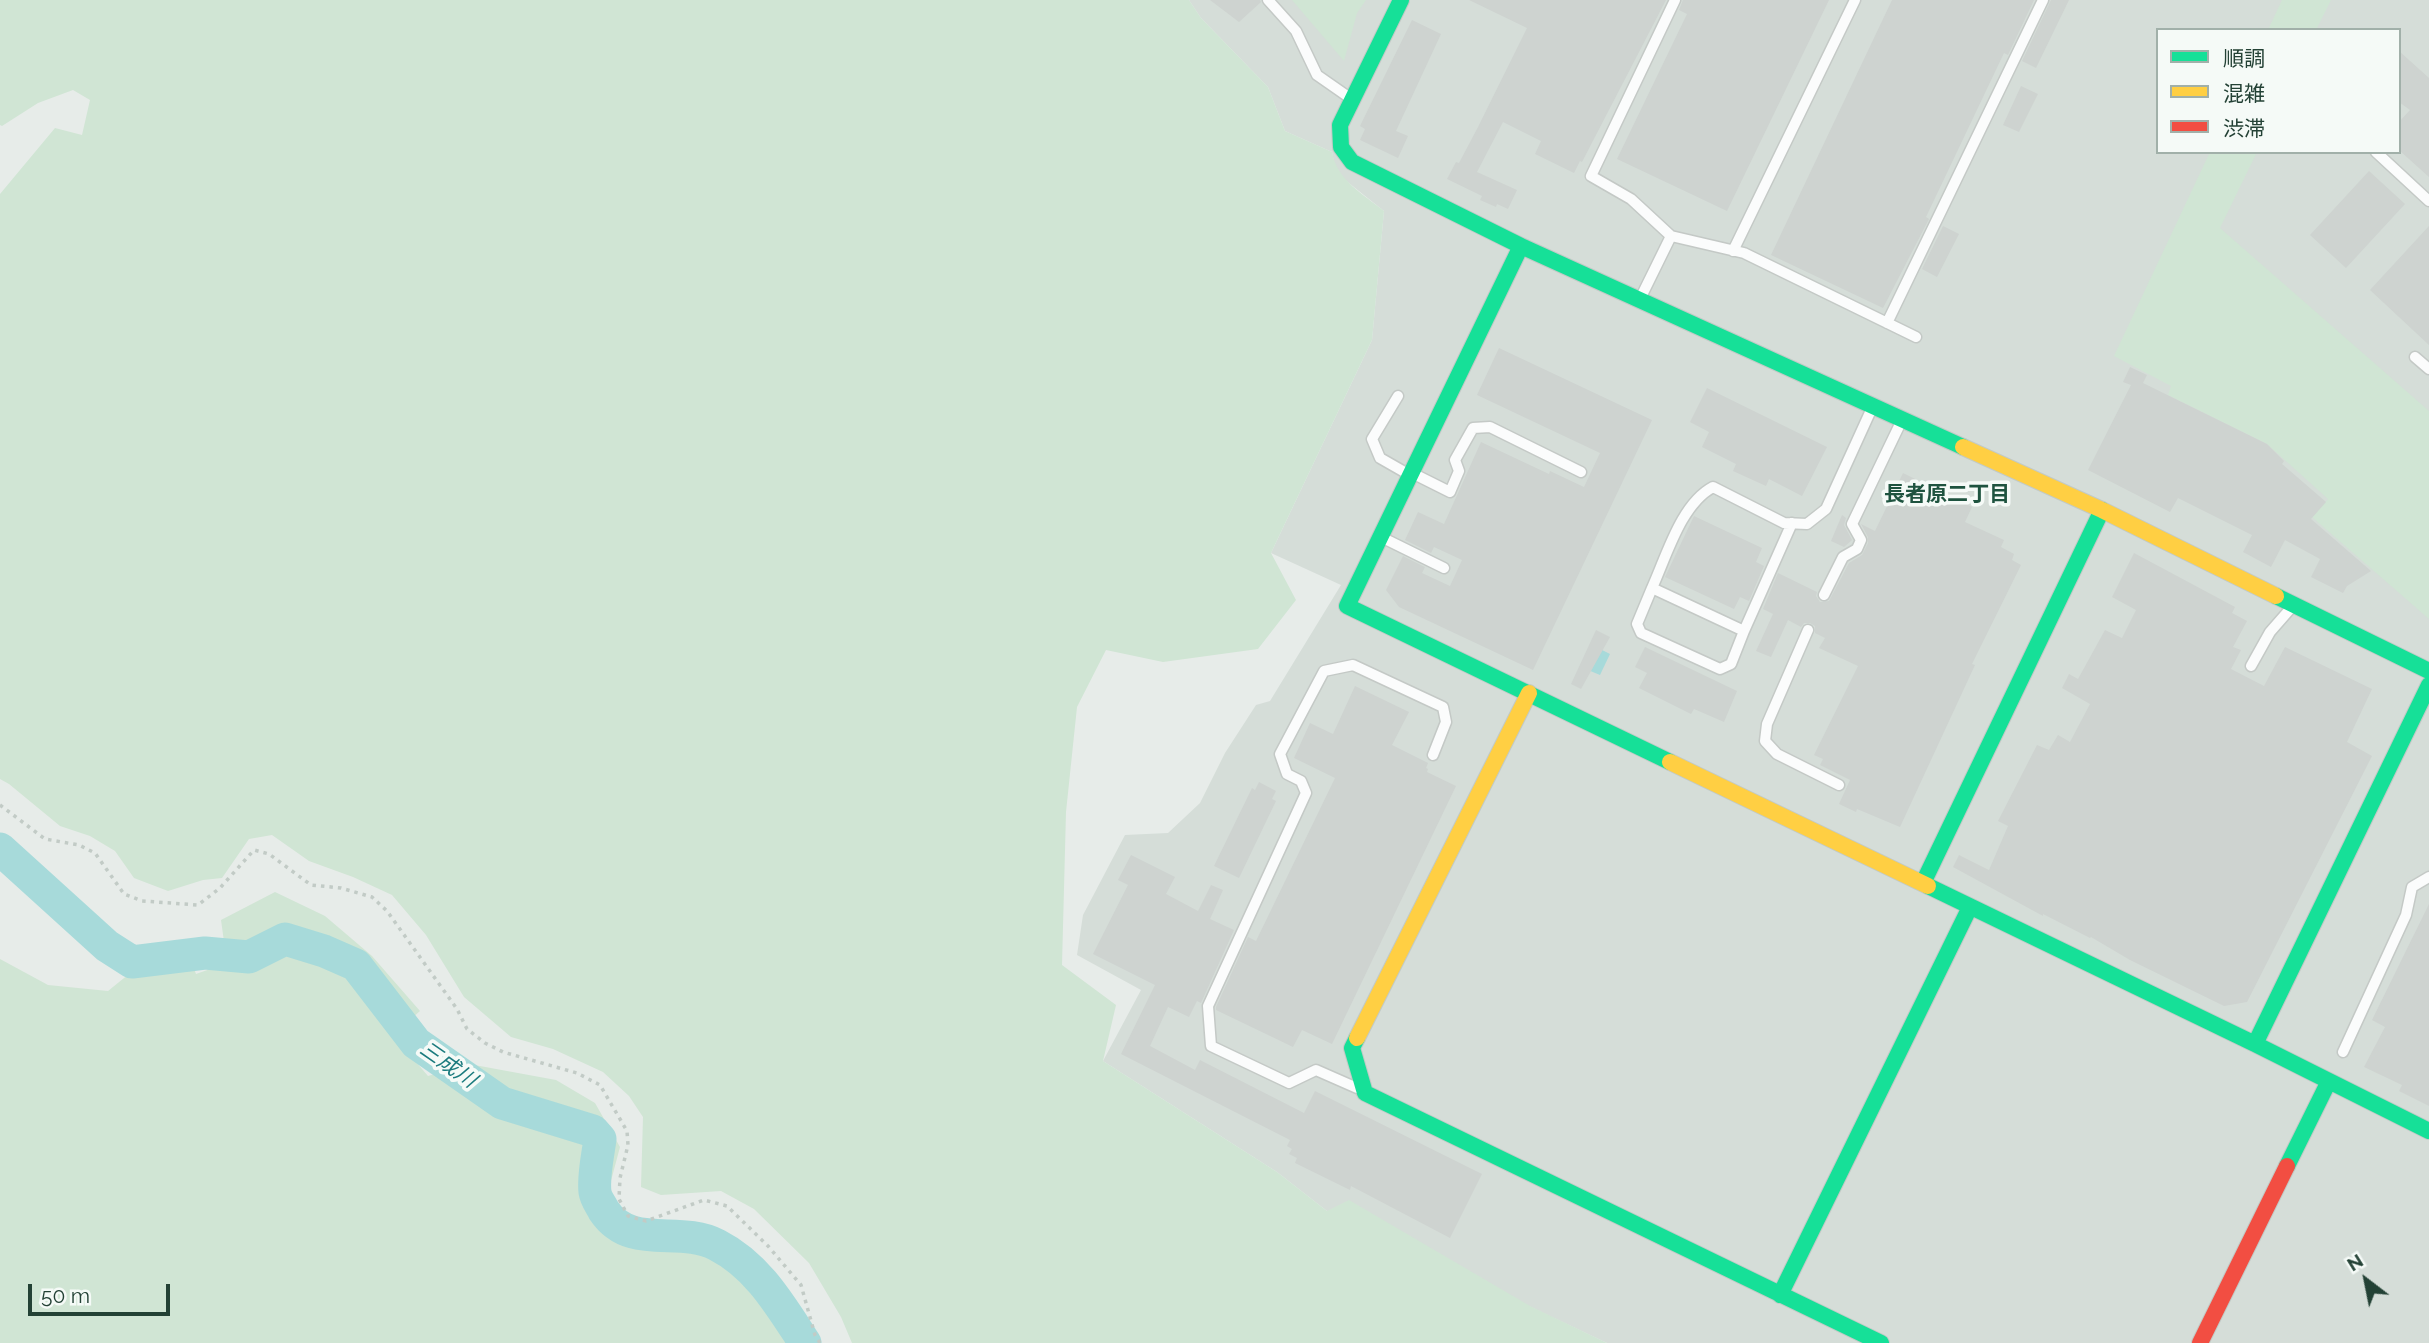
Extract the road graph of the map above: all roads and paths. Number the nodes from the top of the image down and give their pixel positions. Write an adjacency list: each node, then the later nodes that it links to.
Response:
1 (1268, 0): 6 (lane)
2 (1401, 0): 6 (street)
3 (1675, 0): 9 (lane)
4 (1855, 0): 11 (lane)
5 (2043, 0): 13 (lane)
6 (1352, 99): 10 (street)
7 (2378, 154): 8 (lane)
8 (2428, 197)
9 (1671, 236): 11 (lane); 12 (lane)
10 (1521, 246): 12 (street); 21 (street)
11 (1733, 251): 13 (lane)
12 (1639, 299): 18 (street)
13 (1887, 323): 14 (lane)
14 (1916, 337)
15 (2415, 357): 16 (lane)
16 (2429, 369)
17 (1398, 396): 21 (lane)
18 (1873, 406): 19 (street); 23 (lane)
19 (1902, 419): 22 (street); 27 (lane)
20 (1581, 471): 21 (lane)
21 (1411, 474): 24 (street)
22 (2102, 510): 28 (street); 40 (street)
23 (1792, 523): 26 (lane); 30 (lane)
24 (1381, 537): 25 (lane); 34 (street)
25 (1444, 568)
26 (1652, 587): 30 (lane); 30 (lane)
27 (1824, 595)
28 (2294, 604): 31 (lane); 32 (street)
29 (1808, 630): 37 (lane)
30 (1744, 631)
31 (2251, 666)
32 (2429, 671)
33 (2429, 685): 35 (street)
34 (1529, 693): 40 (street); 45 (street)
35 (2424, 710): 42 (street)
36 (1433, 755): 45 (lane)
37 (1839, 785)
38 (0, 805): 48 (path)
39 (2429, 877): 43 (lane)
40 (1923, 883): 41 (street)
41 (1970, 907): 42 (street); 47 (street)
42 (2255, 1044): 44 (street)
43 (2343, 1052)
44 (2329, 1081): 46 (street); 50 (street)
45 (1366, 1093): 47 (street)
46 (2429, 1131)
47 (1780, 1295): 49 (street)
48 (820, 1343)
49 (1881, 1343)
50 (2200, 1343)

